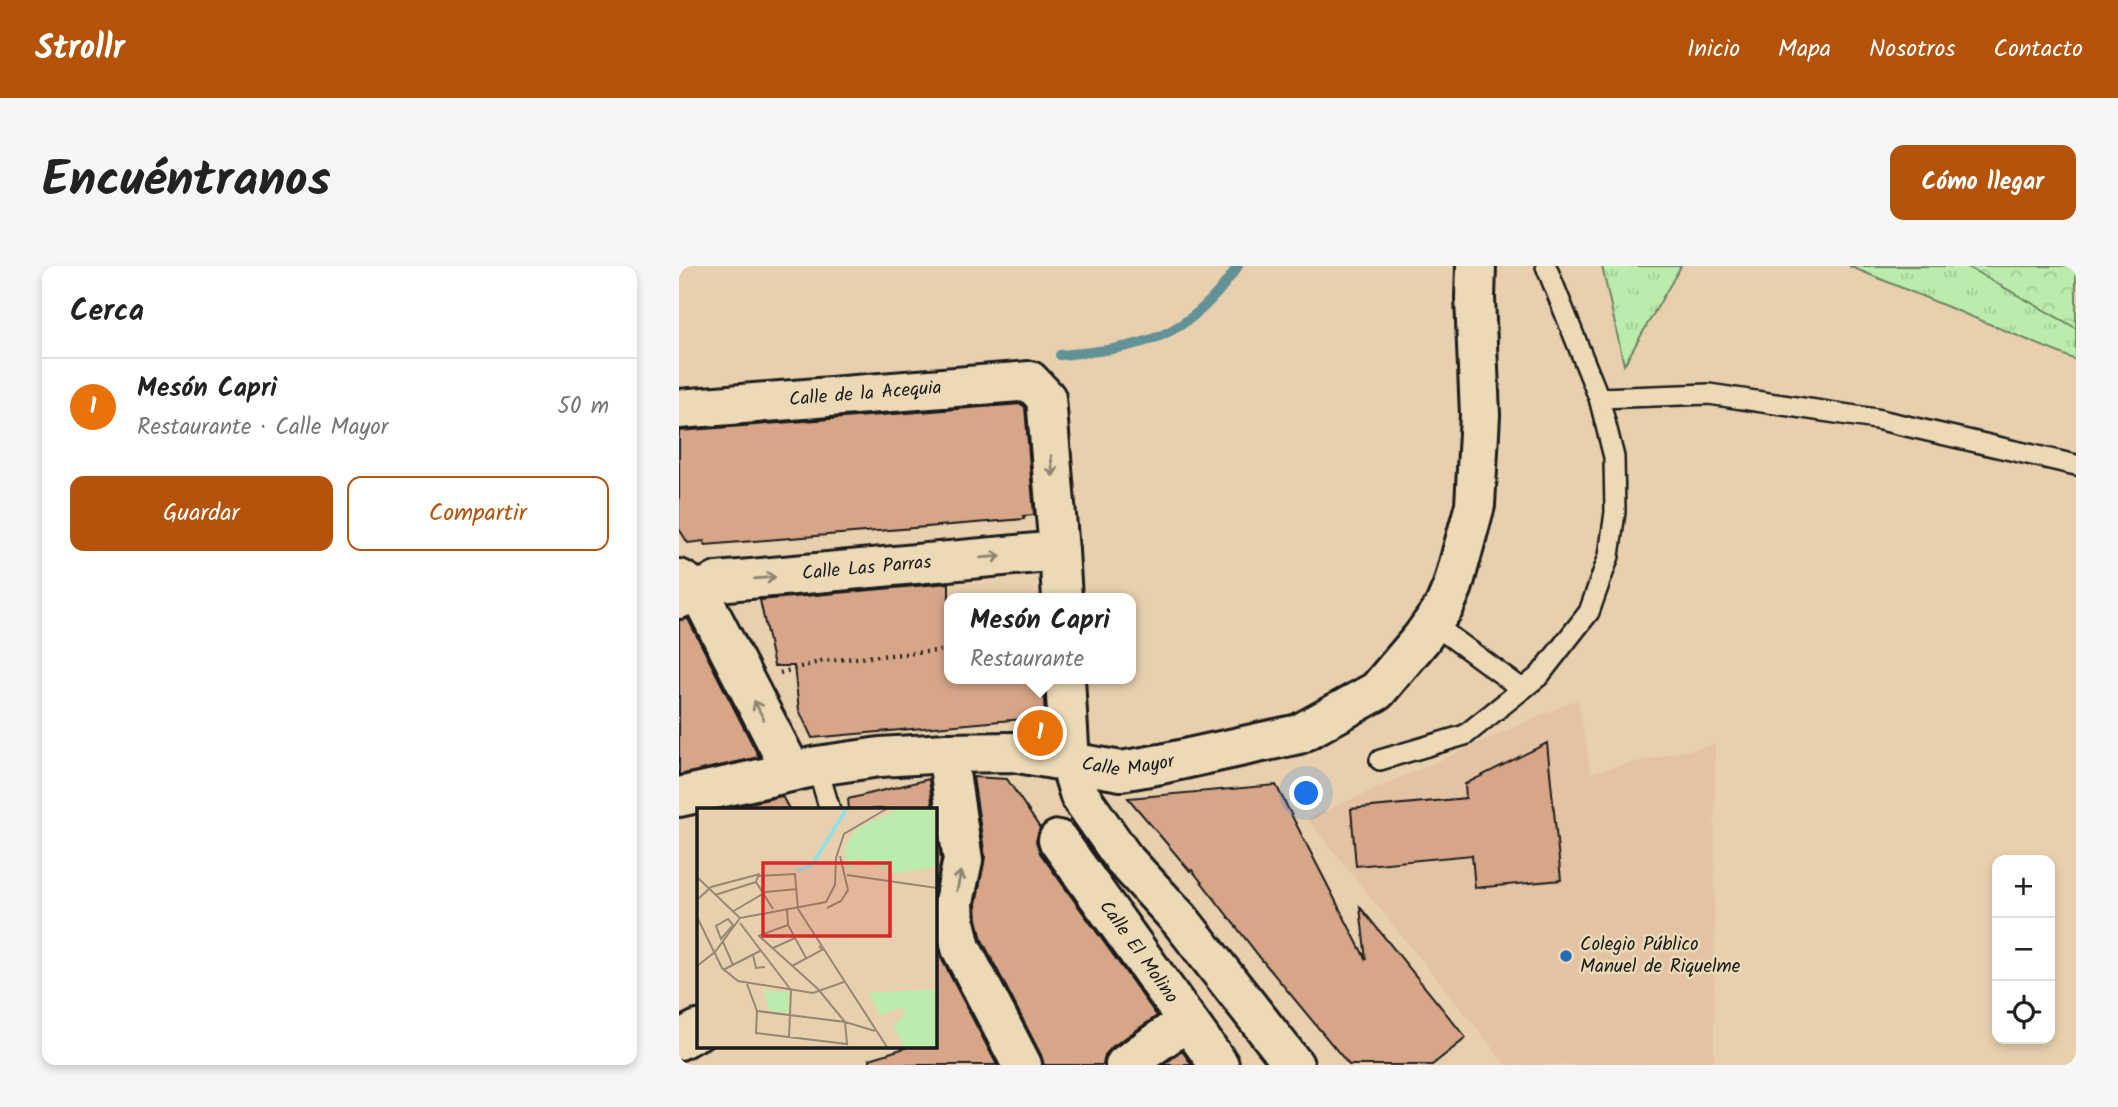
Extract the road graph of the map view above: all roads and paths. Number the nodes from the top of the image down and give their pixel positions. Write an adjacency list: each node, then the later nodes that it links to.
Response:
1 (1476, 266): 11 (street, Calle Mayor)
2 (1546, 266): 5 (lane)
3 (1037, 360): 4 (street)
4 (679, 387)
5 (1599, 398): 7 (lane); 15 (lane)
6 (679, 409): 8 (street, Calle de la Acequia, one-way to 8)
7 (2076, 465)
8 (1059, 551): 9 (street, Calle Las Parras, one-way to 8); 10 (street)
9 (685, 589): 19 (street, one-way to 9)
10 (1062, 593)
11 (1438, 615): 15 (lane); 18 (street, Calle Mayor)
12 (944, 650): 13 (path)
13 (822, 661)
14 (1065, 684): 18 (street)
15 (1522, 690): 17 (lane)
16 (947, 753): 18 (street, Calle Mayor); 19 (street, Calle Mayor); 23 (street, one-way to 16)
17 (1380, 760)
18 (1070, 763): 30 (street)
19 (804, 768): 20 (street, Calle Mayor); 21 (lane)
20 (679, 797)
21 (829, 808)
22 (1058, 840): 24 (street, Calle El Molino)
23 (948, 951): 27 (street)
24 (1187, 1021): 28 (street); 29 (street, Calle El Molino)
25 (697, 1031): 26 (street)
26 (679, 1041)
27 (1021, 1065)
28 (1125, 1065)
29 (1219, 1065)
30 (1294, 1065)

